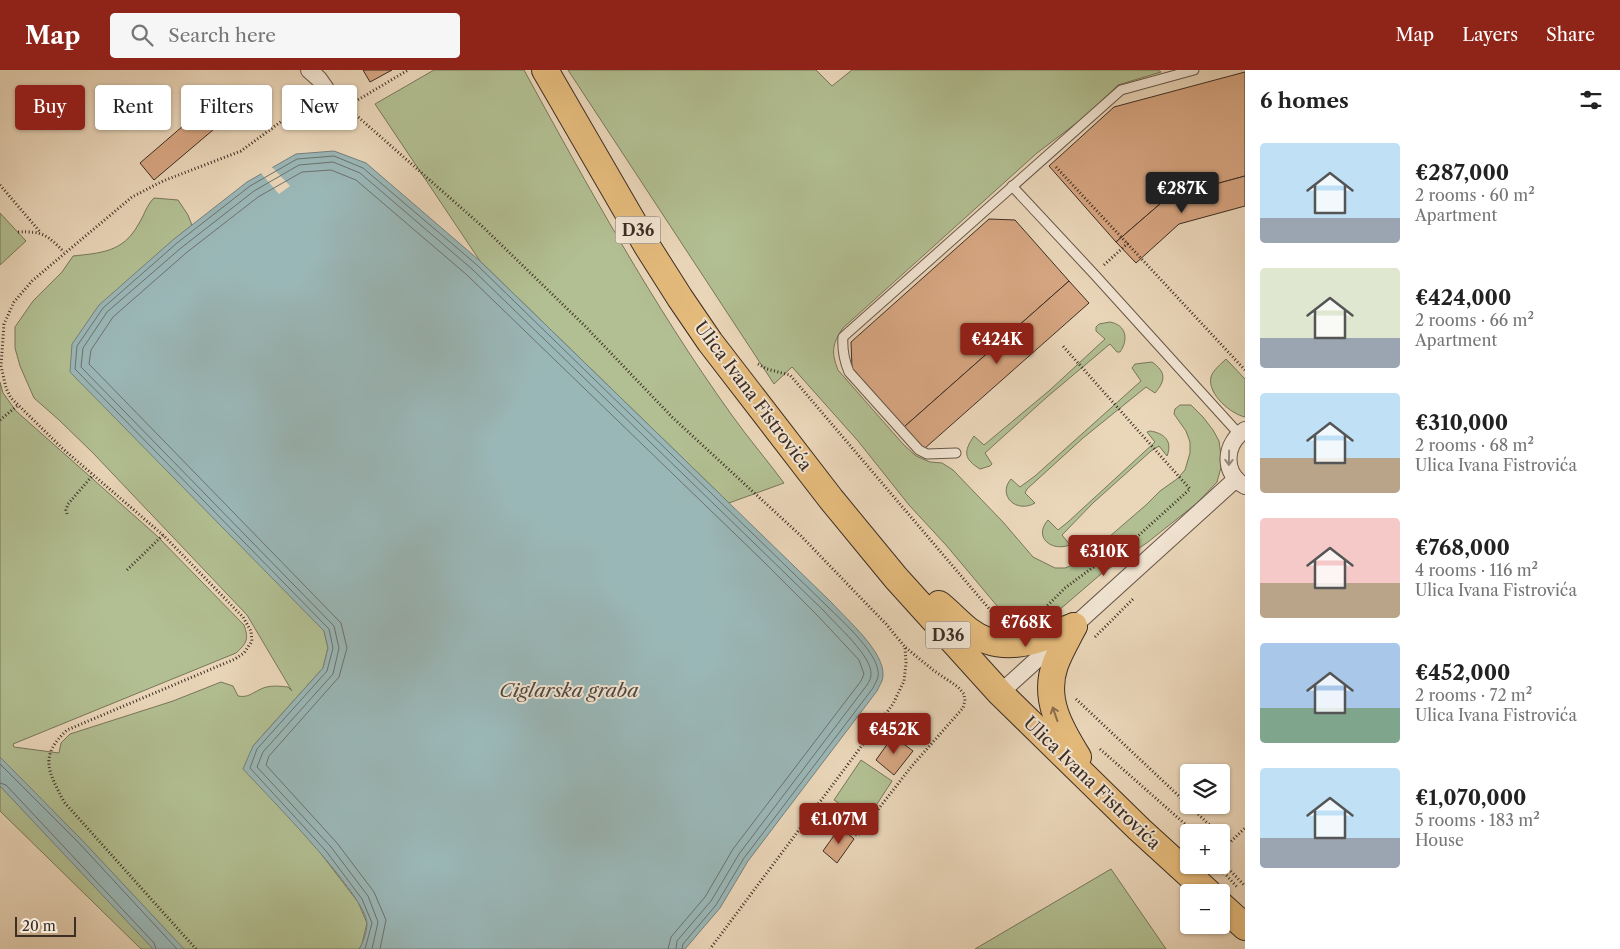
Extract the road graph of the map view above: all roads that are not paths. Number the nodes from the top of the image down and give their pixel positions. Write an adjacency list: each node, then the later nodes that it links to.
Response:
1 (309, 70): 4 (street)
2 (545, 70): 9 (main road, Ulica Ivana Fistrovića / D36)
3 (1194, 70): 5 (lane)
4 (323, 85)
5 (1012, 186): 6 (lane); 7 (lane)
6 (1242, 432): 8 (street, one-way to 8)
7 (956, 453)
8 (1240, 482): 10 (street)
9 (896, 578): 10 (main road); 11 (main road, Ulica Ivana Fistrovića / D36)
10 (1074, 626): 11 (street); 12 (main road, one-way to 10)
11 (1000, 693): 12 (main road, Ulica Ivana Fistrovića / D36)
12 (1096, 787): 13 (main road, Ulica Ivana Fistrovića / D36)
13 (1199, 884)
14 (1230, 897): 15 (main road)
15 (1245, 927)

